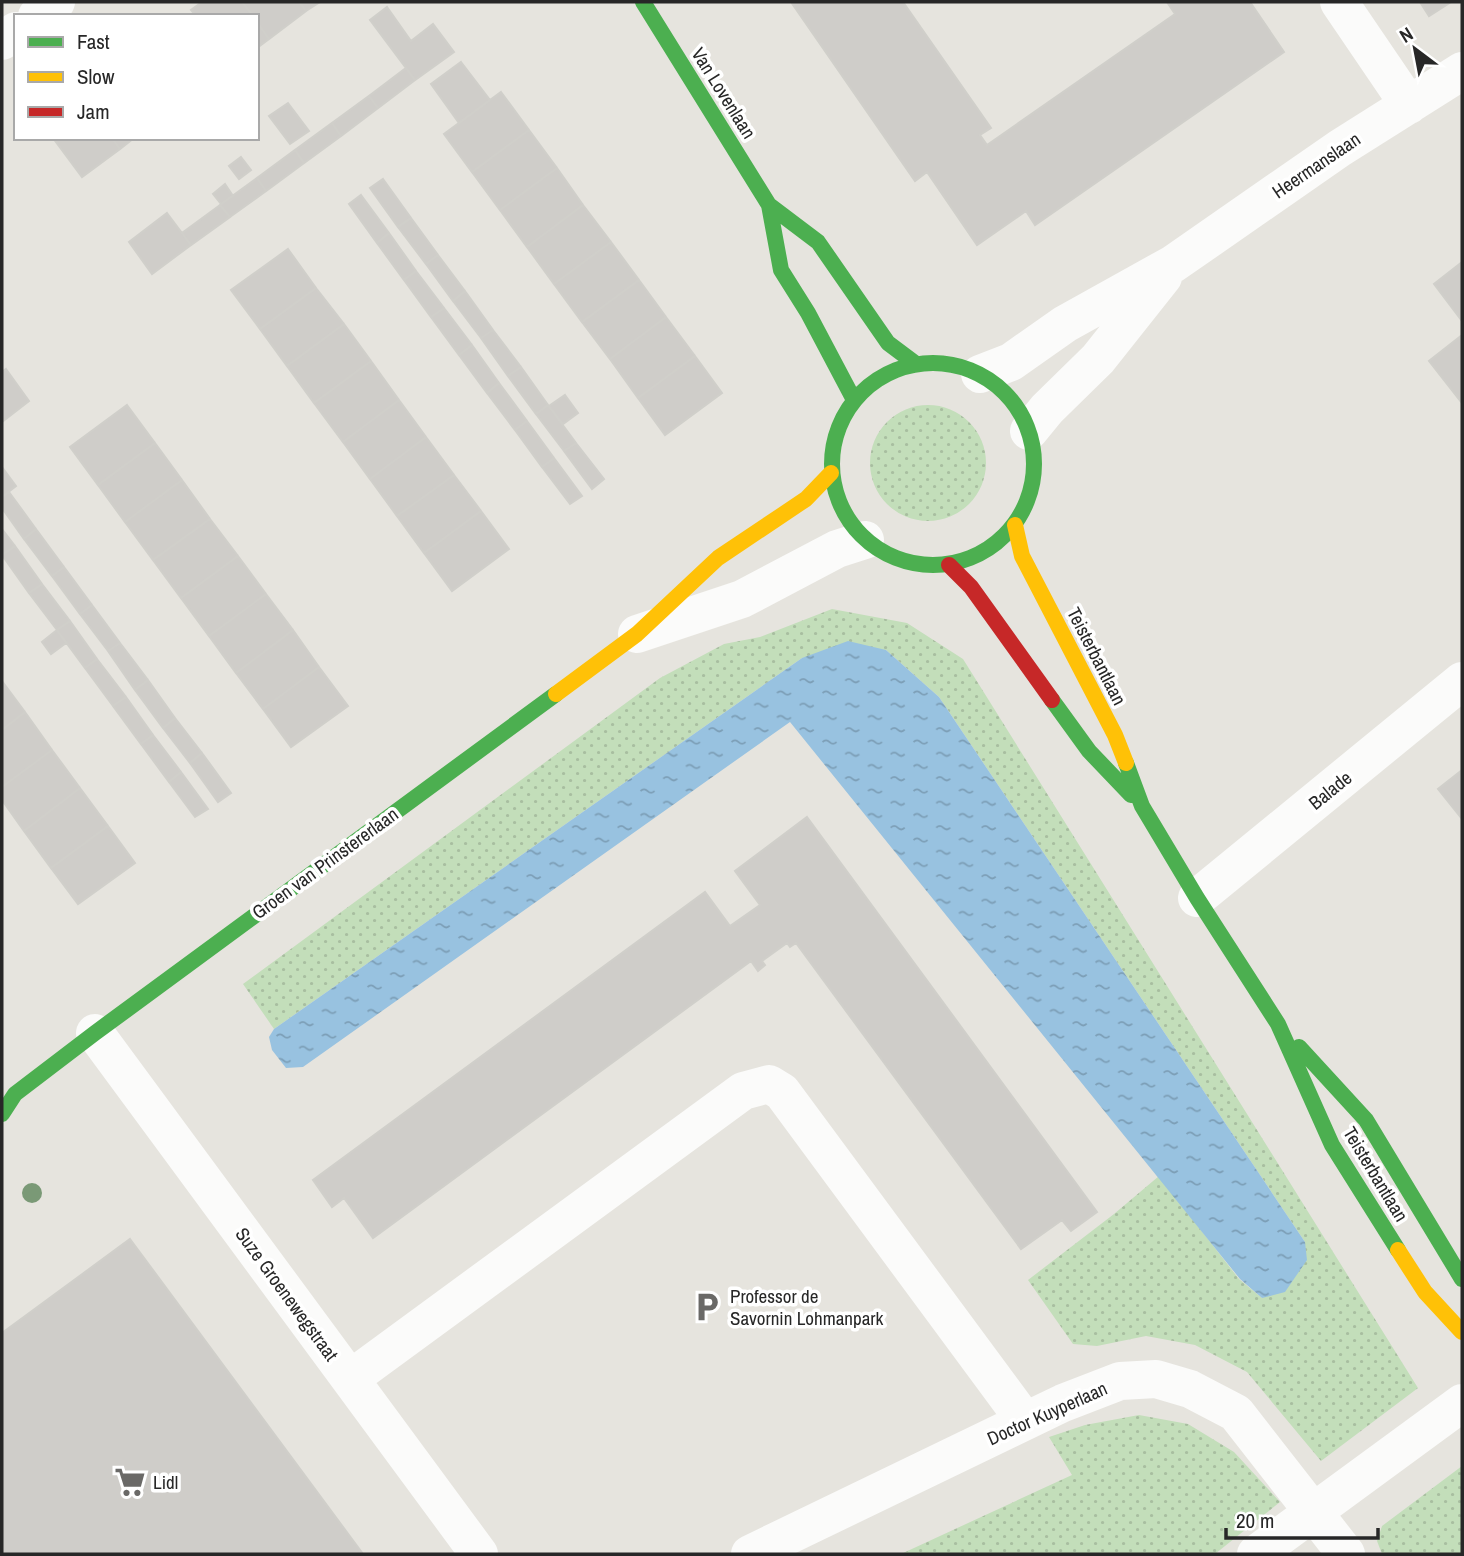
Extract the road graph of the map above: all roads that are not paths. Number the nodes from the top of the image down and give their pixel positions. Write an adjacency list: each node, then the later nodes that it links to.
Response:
1 (56, 2): 4 (street)
2 (643, 2): 7 (main road, Van Lovenlaan)
3 (1339, 2): 6 (street)
4 (40, 14)
5 (1462, 71): 6 (street, Heermanslaan)
6 (1409, 105): 8 (street, Heermanslaan)
7 (769, 205): 9 (main road, Van Lovenlaan); 11 (main road, Van Lovenlaan)
8 (1173, 264): 10 (street, Heermanslaan); 12 (street, Heermanslaan)
9 (916, 364): 10 (main road); 11 (main road)
10 (980, 374): 12 (main road)
11 (854, 400): 13 (main road)
12 (1029, 431): 14 (main road)
13 (831, 473): 15 (main road); 17 (main road, Groen van Prinstererlaan)
14 (1015, 525): 16 (main road); 19 (main road, Teisterbantlaan)
15 (865, 540): 16 (main road); 17 (street, Groen van Prinstererlaan)
16 (949, 565): 19 (main road, Teisterbantlaan)
17 (637, 634): 22 (main road, Groen van Prinstererlaan)
18 (1462, 681): 20 (street, Balade)
19 (1142, 806): 20 (main road, Teisterbantlaan)
20 (1197, 898): 21 (main road, Teisterbantlaan)
21 (1278, 1024): 24 (main road, Teisterbantlaan); 25 (main road, Teisterbantlaan)
22 (95, 1032): 23 (main road, Groen van Prinstererlaan); 26 (street, Suze Groenewegstraat)
23 (6, 1101)
24 (1462, 1279)
25 (1462, 1332)
26 (350, 1379): 28 (street); 30 (street, Suze Groenewegstraat)
27 (1462, 1404): 29 (street)
28 (1024, 1421): 29 (street, Doctor Kuyperlaan); 31 (street, Doctor Kuyperlaan)
29 (1315, 1512): 32 (street); 33 (street, Doctor Kuyperlaan)
30 (479, 1554)
31 (750, 1554)
32 (1256, 1554)
33 (1346, 1554)

